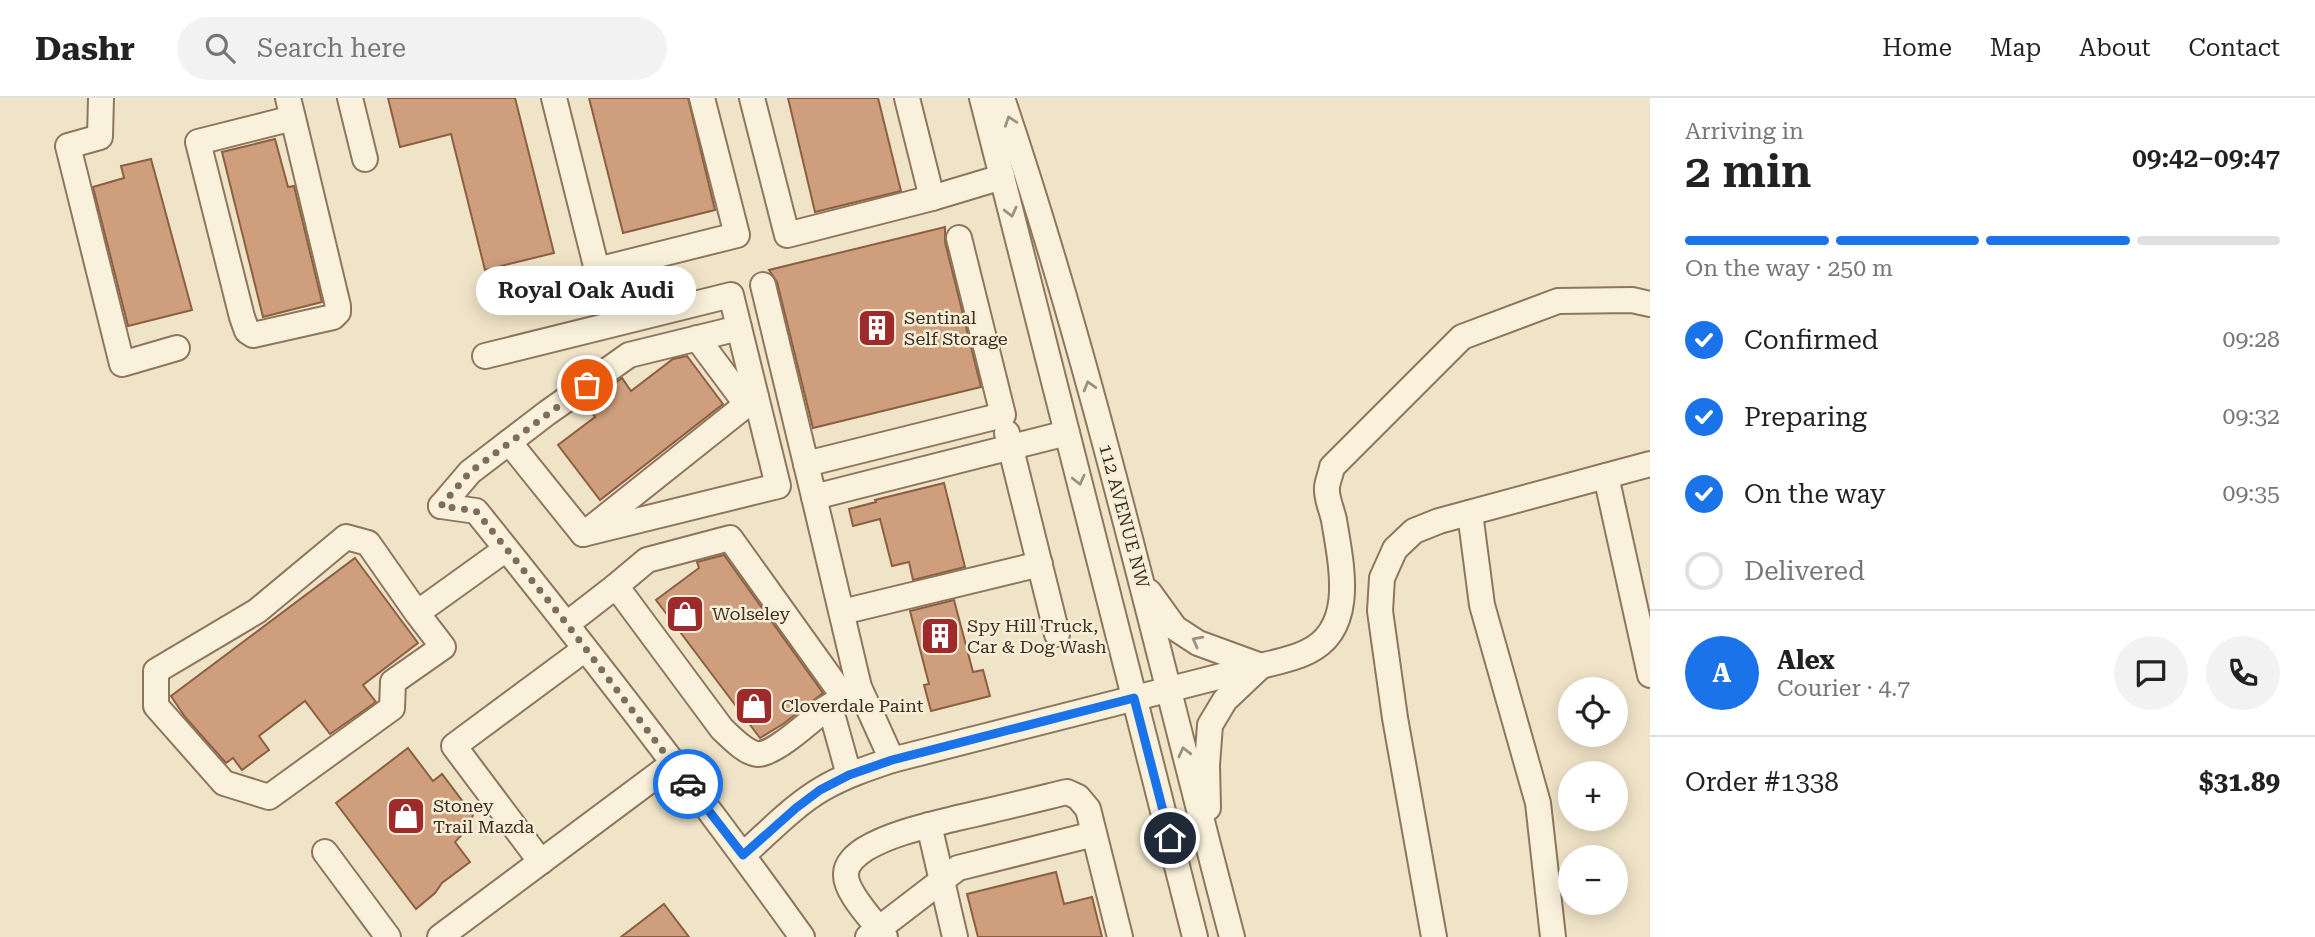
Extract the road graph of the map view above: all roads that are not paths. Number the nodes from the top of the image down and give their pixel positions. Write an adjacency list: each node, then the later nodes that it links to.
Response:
1 (101, 98): 18 (street)
2 (350, 98): 10 (street)
3 (554, 98): 4 (street)
4 (702, 98)
5 (752, 98): 12 (street)
6 (907, 98): 12 (street)
7 (982, 98): 11 (street, 112 AVENUE NW)
8 (1002, 98): 35 (street, 112 AVENUE NW, one-way to 8)
9 (290, 108): 9 (street)
10 (365, 159)
11 (1002, 177): 12 (street); 22 (street, 112 AVENUE NW, one-way to 22)
12 (932, 198)
13 (958, 238): 21 (street)
14 (763, 285): 26 (street)
15 (1650, 304): 42 (street)
16 (739, 328): 17 (street); 19 (street); 20 (street)
17 (697, 338): 20 (street); 24 (street)
18 (177, 348)
19 (485, 356)
20 (752, 401): 32 (street); 32 (street)
21 (1003, 415): 23 (street); 25 (street)
22 (1067, 433): 25 (street); 46 (street, 112 AVENUE NW, one-way to 46)
23 (911, 438): 26 (street); 28 (street)
24 (509, 442): 32 (street); 33 (street)
25 (1010, 448): 28 (street); 34 (street)
26 (806, 464): 30 (street)
27 (1650, 464): 29 (street)
28 (919, 471): 30 (street)
29 (1606, 476): 31 (street); 43 (street)
30 (814, 497): 37 (street)
31 (1470, 513): 65 (street); 66 (street)
32 (583, 534)
33 (506, 549): 38 (street); 39 (street)
34 (1040, 564): 37 (street); 40 (street)
35 (1142, 583): 42 (street, one-way to 35); 44 (street, 112 AVENUE NW)
36 (616, 586): 39 (street); 45 (street); 45 (street)
37 (842, 612): 45 (street)
38 (417, 613): 38 (street)
39 (567, 624): 41 (street)
40 (1057, 634)
41 (585, 649): 48 (street); 55 (street)
42 (1261, 666): 44 (street); 53 (street)
43 (1650, 676)
44 (1168, 689): 46 (street); 53 (street, 112 AVENUE NW, one-way to 44)
45 (843, 698): 47 (street); 49 (street)
46 (1134, 698): 47 (street); 57 (street, 112 AVENUE NW)
47 (892, 760): 49 (street)
48 (672, 764): 54 (street); 55 (street)
49 (849, 775): 54 (street)
50 (929, 825): 51 (street); 56 (street); 58 (street)
51 (1094, 834): 56 (street); 63 (street)
52 (325, 852): 59 (street)
53 (1210, 853): 64 (street, 112 AVENUE NW)
54 (743, 855): 61 (street)
55 (541, 862): 60 (street)
56 (942, 880): 58 (street); 62 (street)
57 (1190, 931)
58 (878, 934)
59 (388, 937)
60 (440, 937)
61 (802, 937)
62 (955, 937)
63 (1120, 937)
64 (1232, 937)
65 (1434, 937)
66 (1553, 937)

